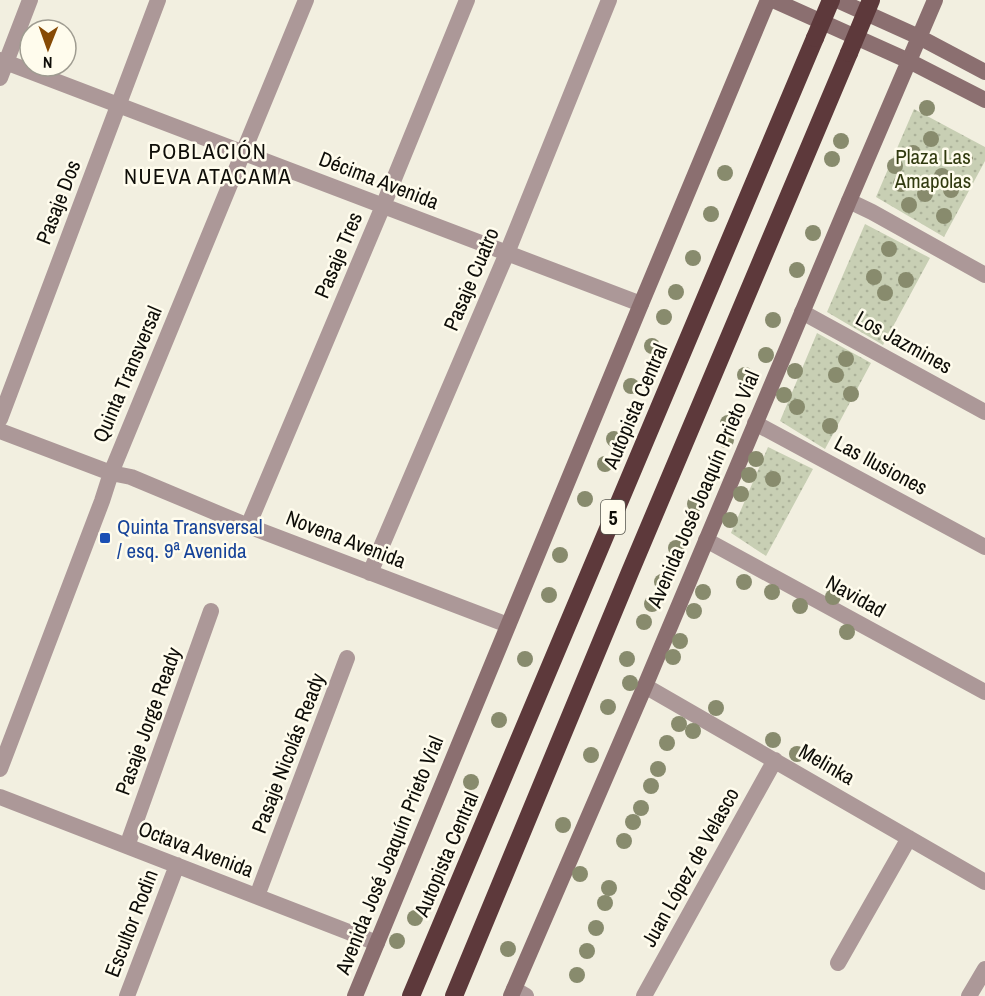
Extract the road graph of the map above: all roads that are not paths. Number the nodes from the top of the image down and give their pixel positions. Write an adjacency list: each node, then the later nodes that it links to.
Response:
1 (30, 0): 13 (street)
2 (158, 0): 18 (street, Pasaje Dos)
3 (306, 0): 19 (street, Quinta Transversal)
4 (466, 0): 21 (street, Pasaje Tres)
5 (609, 0): 22 (street, Pasaje Cuatro)
6 (768, 0): 24 (main road, Avenida José Joaquín Prieto Vial)
7 (773, 0): 14 (main road)
8 (831, 0): 54 (highway, Autopista Central / 5, bridge)
9 (837, 0): 12 (main road)
10 (871, 0): 55 (highway, 5, bridge)
11 (935, 0): 12 (main road, Avenida José Joaquín Prieto Vial)
12 (919, 37): 14 (main road, Avenida José Joaquín Prieto Vial); 15 (main road)
13 (3, 61): 16 (street); 18 (street, Décima Avenida)
14 (909, 61): 17 (main road); 20 (main road, Avenida José Joaquín Prieto Vial)
15 (985, 72)
16 (0, 78)
17 (985, 100)
18 (119, 105): 19 (street, Décima Avenida); 27 (street, Pasaje Dos)
19 (242, 152): 21 (street, Décima Avenida); 30 (street, Quinta Transversal)
20 (849, 201): 23 (street); 25 (main road, Avenida José Joaquín Prieto Vial)
21 (383, 206): 22 (street, Décima Avenida); 31 (street, Pasaje Tres)
22 (507, 253): 24 (street, Décima Avenida); 34 (street, Pasaje Cuatro)
23 (985, 274)
24 (641, 304): 36 (main road, Avenida José Joaquín Prieto Vial)
25 (802, 312): 26 (street, Los Jazmines); 28 (main road, Avenida José Joaquín Prieto Vial)
26 (985, 412)
27 (0, 419)
28 (755, 423): 32 (main road, Avenida José Joaquín Prieto Vial); 33 (street, Las Ilusiones)
29 (0, 431): 30 (street, Novena Avenida)
30 (111, 473): 31 (street, Novena Avenida); 41 (street, Quinta Transversal)
31 (248, 526): 34 (street, Novena Avenida)
32 (706, 540): 38 (main road, Avenida José Joaquín Prieto Vial); 39 (street, Navidad)
33 (985, 547)
34 (370, 573): 36 (street, Novena Avenida)
35 (211, 611): 44 (street, Pasaje Jorge Ready)
36 (508, 626): 48 (main road, Avenida José Joaquín Prieto Vial)
37 (348, 658): 47 (street, Pasaje Nicolás Ready)
38 (645, 686): 40 (street, Melinka); 51 (main road, Avenida José Joaquín Prieto Vial)
39 (985, 692)
40 (775, 760): 43 (street, Melinka); 56 (street, Juan López de Velasco)
41 (0, 770)
42 (0, 797): 44 (street, Octava Avenida)
43 (909, 838): 46 (street, Melinka); 49 (street)
44 (127, 846): 45 (street, Octava Avenida)
45 (177, 866): 47 (street, Octava Avenida); 52 (street, Escultor Rodin)
46 (985, 882)
47 (257, 896): 48 (street, Octava Avenida)
48 (377, 943): 53 (main road, Avenida José Joaquín Prieto Vial)
49 (838, 963)
50 (985, 969): 57 (street)
51 (517, 994)
52 (127, 996)
53 (355, 996)
54 (411, 996)
55 (454, 996)
56 (644, 996)
57 (969, 996)

